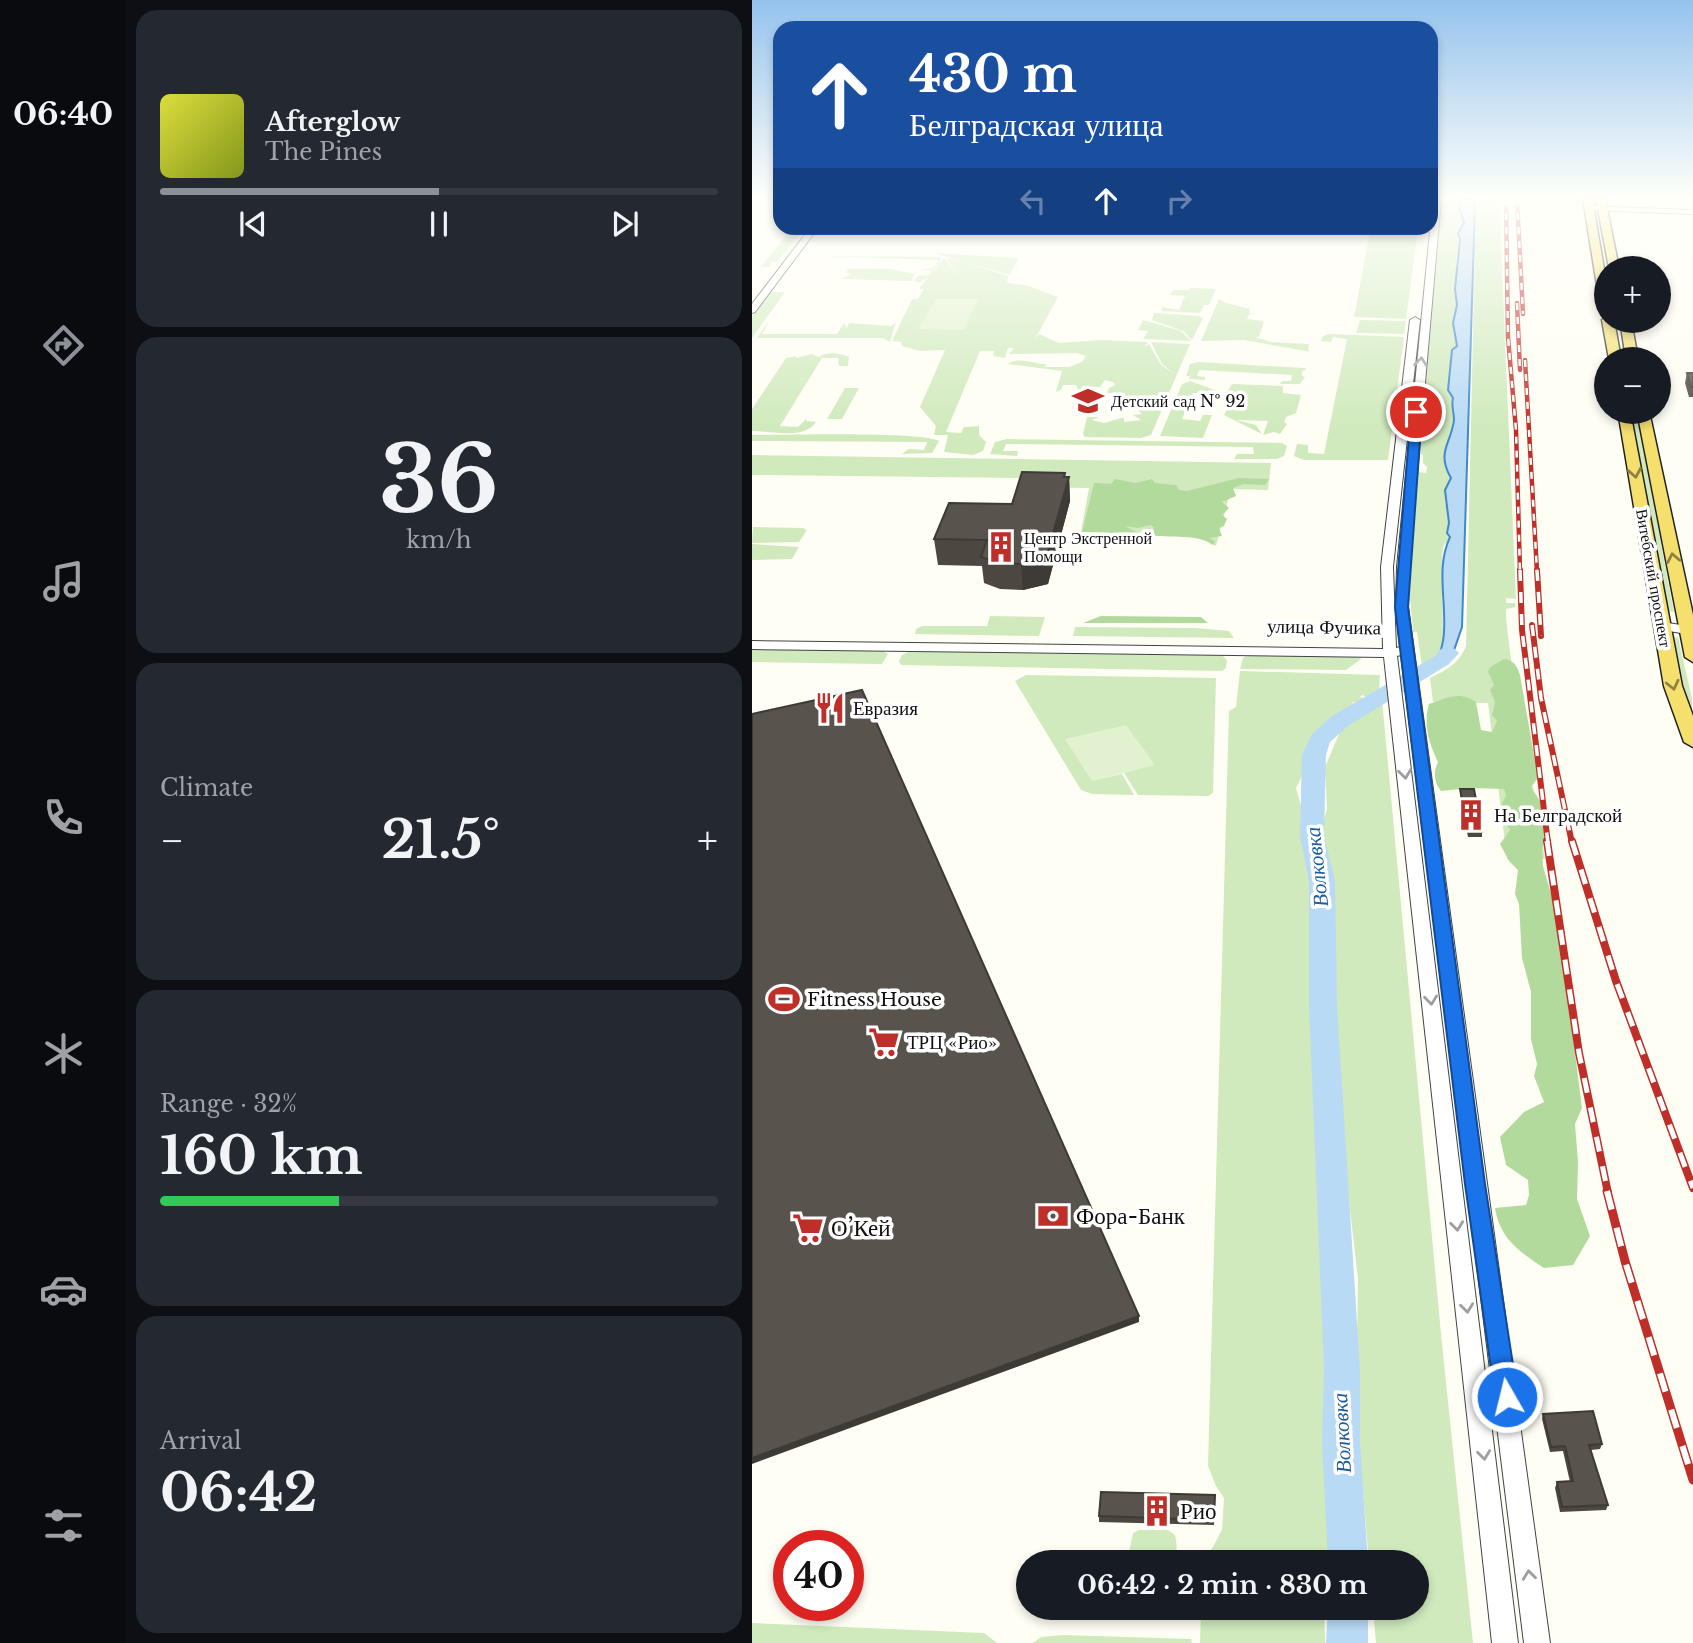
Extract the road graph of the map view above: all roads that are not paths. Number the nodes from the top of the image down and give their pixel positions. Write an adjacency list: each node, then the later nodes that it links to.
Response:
1 (771, 276): 5 (street)
2 (778, 276): 6 (street)
3 (1422, 276): 14 (street)
4 (1425, 276): 13 (street, one-way to 4)
5 (752, 300)
6 (752, 310)
7 (1626, 424): 9 (main road, Витебский проспект, one-way to 9)
8 (1646, 424): 10 (main road, Витебский проспект, one-way to 8)
9 (1662, 626): 10 (street); 17 (main road, Витебский проспект, one-way to 17)
10 (1689, 628): 15 (main road, Витебский проспект)
11 (752, 638): 14 (street, улица Фучика)
12 (752, 645): 14 (street, улица Фучика)
13 (1407, 649): 14 (street, улица Фучика); 16 (street)
14 (1390, 650): 16 (street)
15 (1692, 657)
16 (1405, 701): 18 (street, one-way to 18); 19 (street, one-way to 16)
17 (1692, 742)
18 (1505, 1643)
19 (1537, 1643)

